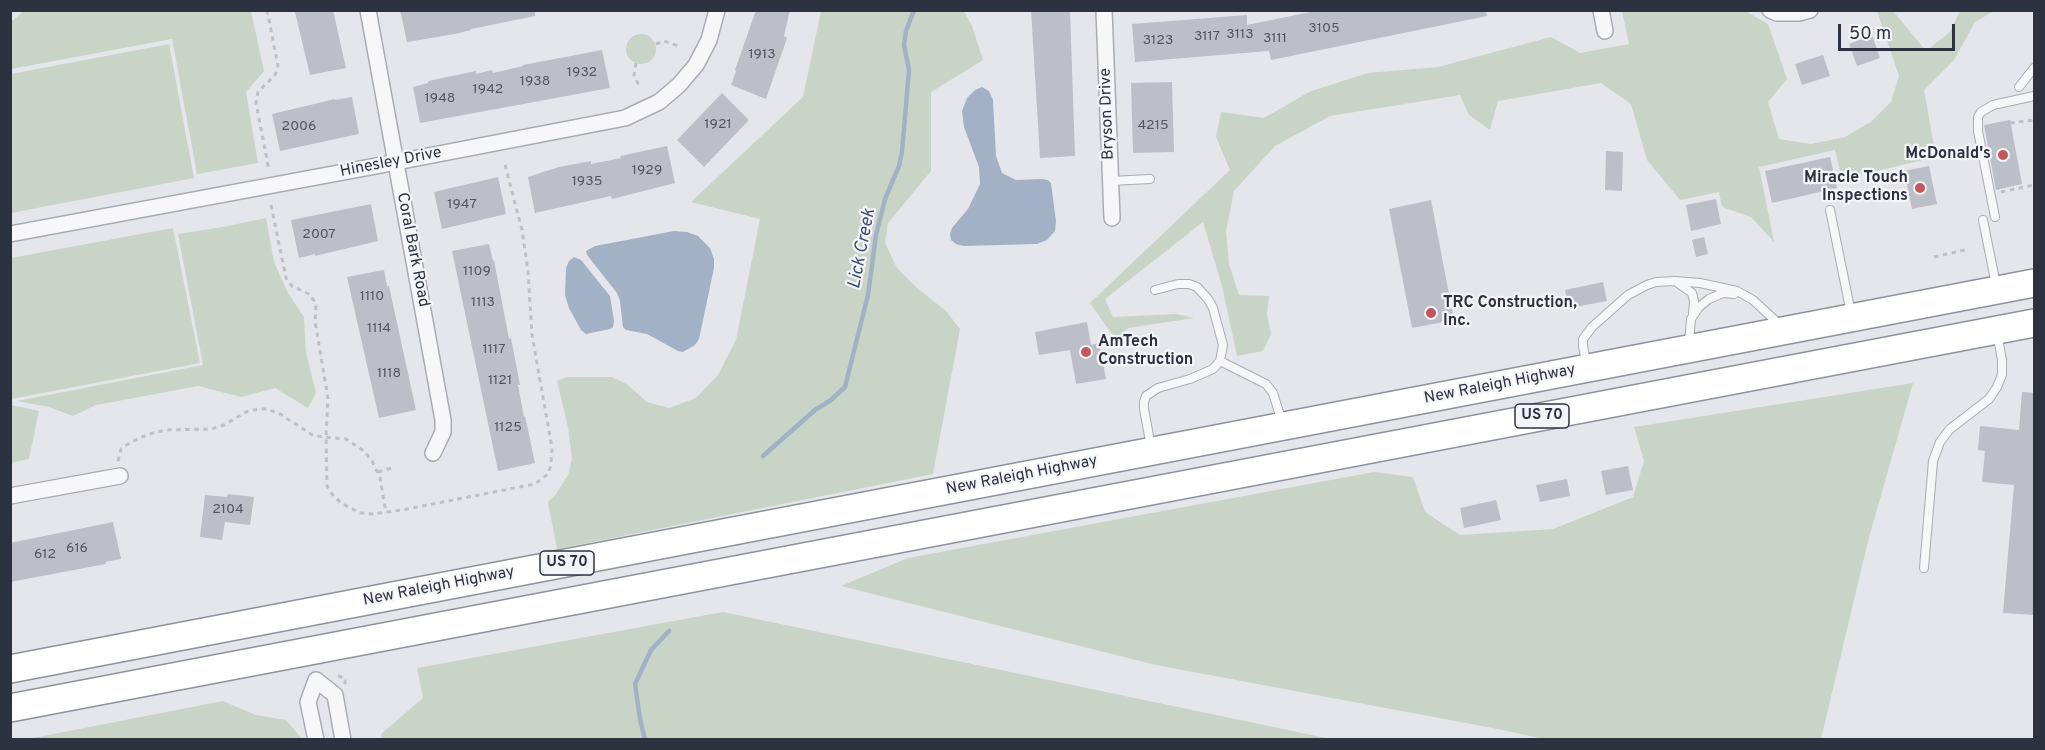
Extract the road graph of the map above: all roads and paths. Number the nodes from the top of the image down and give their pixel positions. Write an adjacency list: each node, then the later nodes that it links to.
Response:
1 (267, 10): 19 (path)
2 (368, 10): 18 (street, Coral Bark Road)
3 (717, 10): 18 (street, Hinesley Drive)
4 (1104, 10): 21 (street, Bryson Drive)
5 (1601, 10): 8 (street)
6 (1770, 10): 7 (street)
7 (1810, 10)
8 (1605, 31)
9 (656, 44): 10 (path)
10 (681, 47)
11 (636, 63): 14 (path)
12 (2034, 68): 13 (lane)
13 (2019, 87)
14 (640, 88)
15 (2034, 96): 23 (lane)
16 (2034, 120): 17 (path)
17 (2010, 123)
18 (396, 163): 28 (street, Hinesley Drive); 47 (street, Coral Bark Road)
19 (269, 170)
20 (1150, 179): 21 (lane)
21 (1111, 181): 26 (street, Bryson Drive)
22 (2034, 185): 23 (path)
23 (1990, 194): 25 (lane)
24 (1830, 210): 36 (lane)
25 (1995, 217)
26 (1112, 218)
27 (1983, 220): 34 (lane)
28 (10, 234)
29 (1965, 250): 30 (path)
30 (1934, 257)
31 (1675, 281): 35 (lane); 37 (lane); 43 (lane)
32 (2034, 283): 34 (highway, New Raleigh Highway / US 70)
33 (1155, 290): 42 (lane)
34 (1996, 290): 36 (highway, New Raleigh Highway / US 70); 39 (highway)
35 (1753, 300): 37 (lane); 40 (lane)
36 (1852, 317): 40 (highway, New Raleigh Highway / US 70)
37 (1692, 319): 41 (lane)
38 (2034, 323): 39 (highway, US 70)
39 (2000, 329): 44 (highway, US 70); 53 (lane)
40 (1785, 330): 41 (highway, New Raleigh Highway / US 70)
41 (1689, 349): 43 (highway, New Raleigh Highway / US 70)
42 (1220, 361): 45 (lane); 46 (lane)
43 (1587, 368): 44 (highway); 45 (highway, New Raleigh Highway / US 70)
44 (1594, 407): 54 (highway, US 70)
45 (1283, 426): 46 (highway, New Raleigh Highway / US 70)
46 (1152, 451): 55 (highway, New Raleigh Highway / US 70)
47 (433, 453)
48 (392, 468): 50 (path)
49 (119, 471): 50 (path); 51 (street)
50 (378, 472): 52 (path)
51 (10, 496)
52 (386, 513)
53 (1924, 568)
54 (311, 652): 56 (street); 57 (highway, US 70)
55 (10, 669)
56 (316, 681): 58 (street); 59 (street)
57 (10, 708)
58 (316, 740)
59 (343, 740)

